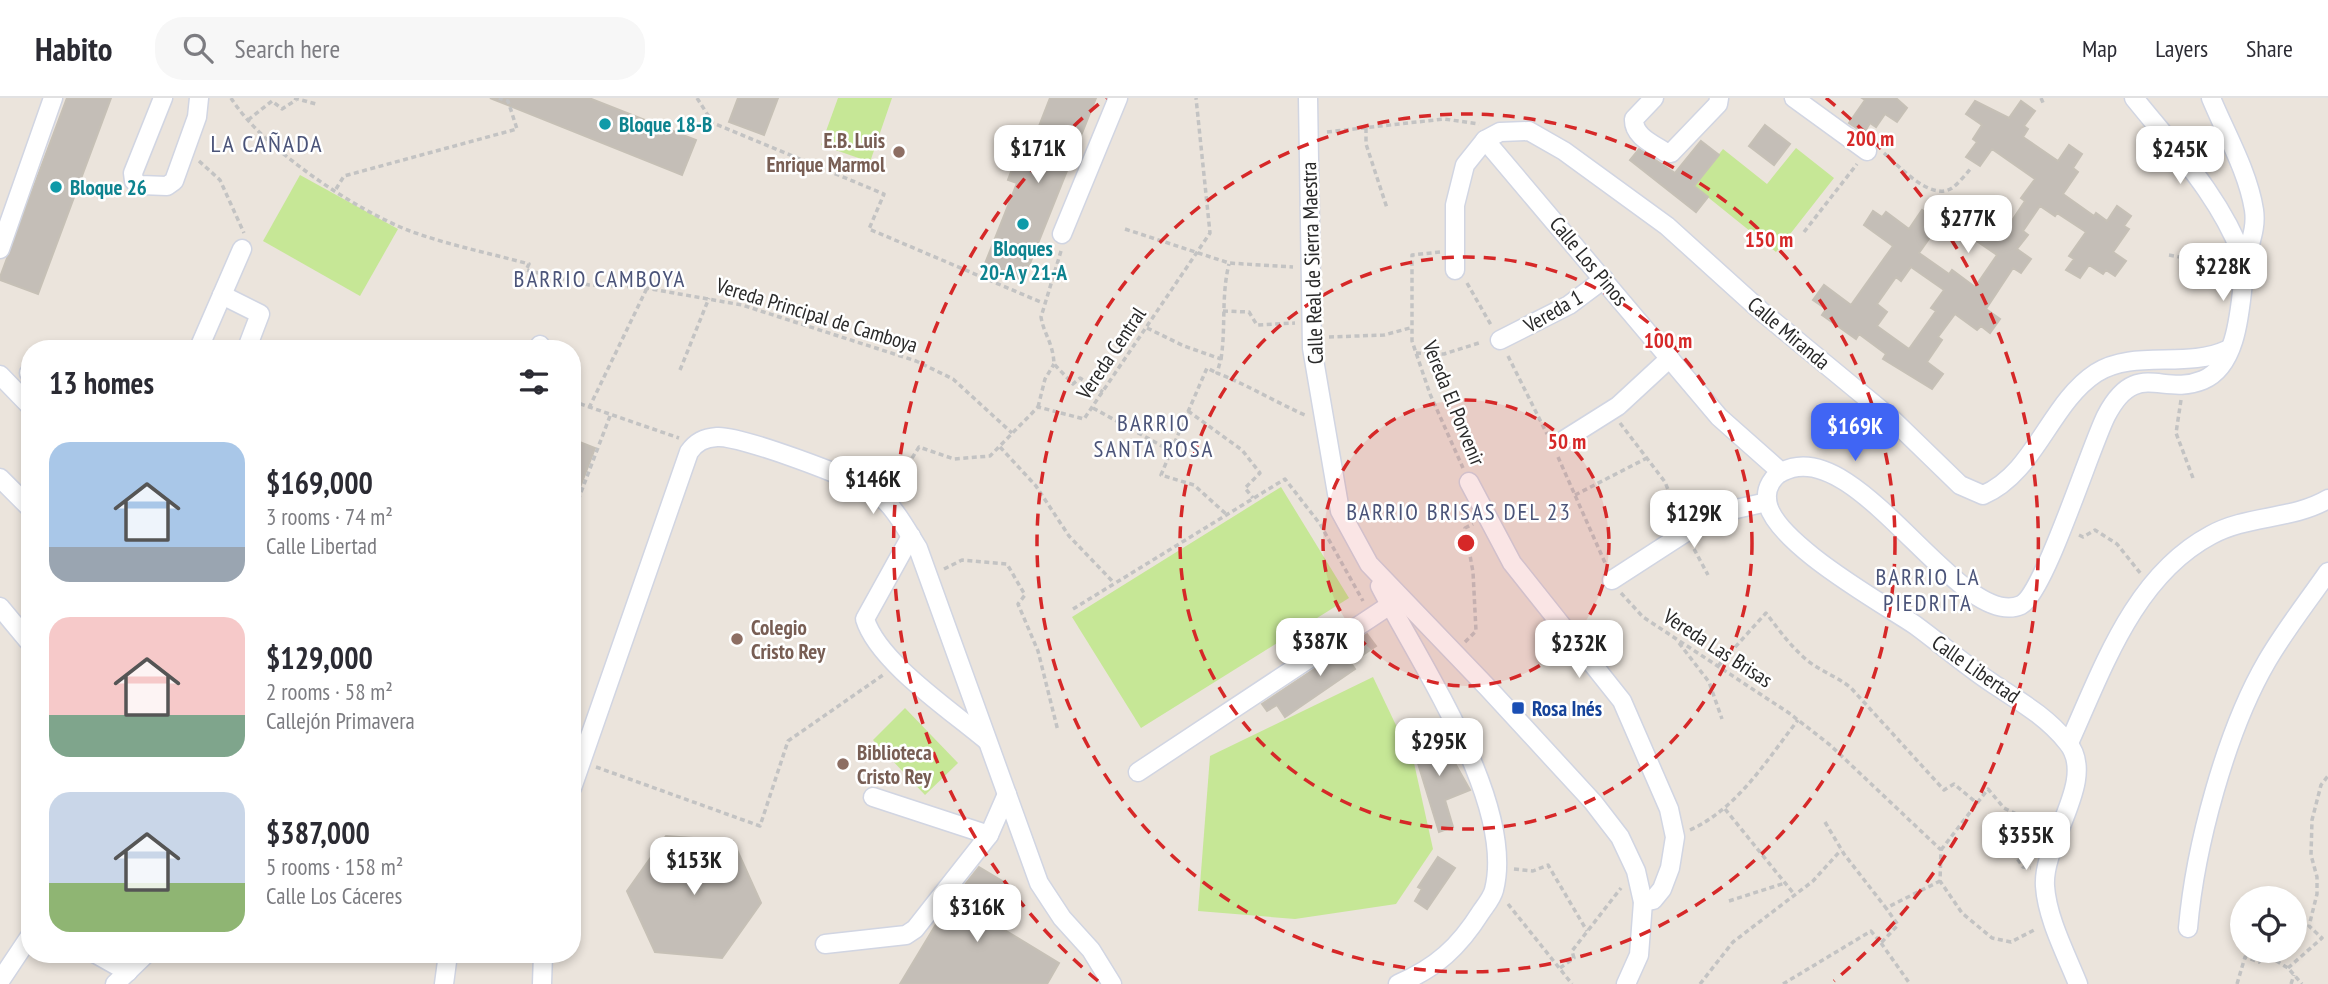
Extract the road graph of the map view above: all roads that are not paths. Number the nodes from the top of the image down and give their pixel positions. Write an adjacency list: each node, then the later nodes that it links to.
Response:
1 (53, 98): 14 (street)
2 (163, 98): 3 (street)
3 (199, 98)
4 (1118, 98): 13 (street)
5 (1308, 98): 35 (street, Calle Real de Sierra Maestra)
6 (1654, 98): 7 (street)
7 (1719, 98)
8 (1794, 98): 12 (street)
9 (2134, 98): 16 (street)
10 (2211, 98): 16 (street)
11 (1493, 136): 17 (street); 18 (street, Calle Los Pinos); 23 (street, Calle Miranda)
12 (1867, 151)
13 (1062, 234)
14 (0, 249)
15 (242, 249): 19 (street)
16 (2244, 259): 23 (street)
17 (1455, 270)
18 (1604, 279): 20 (street, Vereda 1); 24 (street, Calle Los Pinos)
19 (222, 295): 21 (street); 22 (street)
20 (1499, 338)
21 (202, 340)
22 (250, 340)
23 (2227, 350): 28 (street)
24 (1670, 358): 27 (street); 28 (street, Calle Los Pinos)
25 (0, 375): 26 (street)
26 (21, 396)
27 (1564, 440)
28 (1781, 472): 33 (street)
29 (0, 478): 31 (street)
30 (1469, 482): 48 (street)
31 (21, 499)
32 (2328, 499): 42 (street)
33 (1767, 502): 37 (street); 42 (street, Calle Libertad)
34 (911, 536): 41 (street); 41 (street); 43 (street)
35 (1369, 564): 38 (street); 48 (street, Calle Real de Sierra Maestra)
36 (2328, 572): 49 (street)
37 (1612, 580)
38 (1390, 605): 44 (street); 62 (street)
39 (0, 607): 40 (street)
40 (21, 632)
41 (989, 743): 45 (street)
42 (2069, 743): 64 (street)
43 (581, 761)
44 (1138, 772)
45 (1007, 794): 47 (street); 61 (street)
46 (873, 797): 47 (street)
47 (989, 835): 50 (street)
48 (1643, 902): 63 (street, Calle Real de Sierra Maestra)
49 (2188, 928)
50 (825, 944)
51 (21, 950): 57 (street)
52 (112, 963): 56 (street)
53 (137, 963): 56 (street)
54 (447, 963): 59 (street)
55 (543, 963): 60 (street)
56 (128, 972): 58 (street)
57 (0, 981)
58 (114, 984)
59 (444, 984)
60 (542, 984)
61 (1112, 984)
62 (1398, 984)
63 (1626, 984)
64 (2078, 984)

